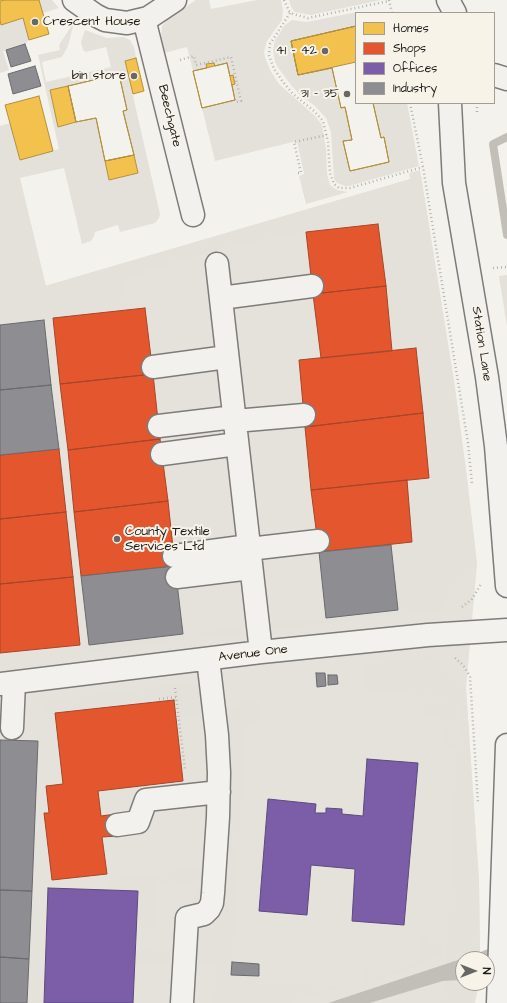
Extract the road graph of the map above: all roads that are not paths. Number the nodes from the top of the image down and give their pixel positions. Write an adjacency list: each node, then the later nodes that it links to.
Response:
1 (74, 0): 7 (street)
2 (175, 0): 7 (street)
3 (434, 0): 5 (street)
4 (448, 0): 6 (street)
5 (436, 12)
6 (454, 12)
7 (144, 18): 11 (street, Beechgate)
8 (495, 75): 9 (street)
9 (507, 79)
10 (450, 104): 25 (street, Station Lane)
11 (193, 215)
12 (217, 264): 14 (street)
13 (312, 286): 14 (street)
14 (221, 298): 15 (street)
15 (227, 357): 16 (street); 18 (street)
16 (152, 367)
17 (304, 415): 18 (street)
18 (235, 419): 19 (street); 20 (street)
19 (159, 426)
20 (238, 444): 21 (street); 23 (street)
21 (162, 454)
22 (318, 541): 23 (street)
23 (250, 555): 24 (street); 27 (street)
24 (175, 567)
25 (507, 586)
26 (507, 630): 27 (street, Avenue One)
27 (261, 652): 28 (street, Avenue One)
28 (208, 659): 29 (street, Avenue One); 32 (street)
29 (7, 683): 30 (street)
30 (12, 728)
31 (507, 745): 33 (street)
32 (219, 792): 34 (street); 36 (street)
33 (507, 795): 35 (street)
34 (117, 825)
35 (498, 994)
36 (182, 1003)

